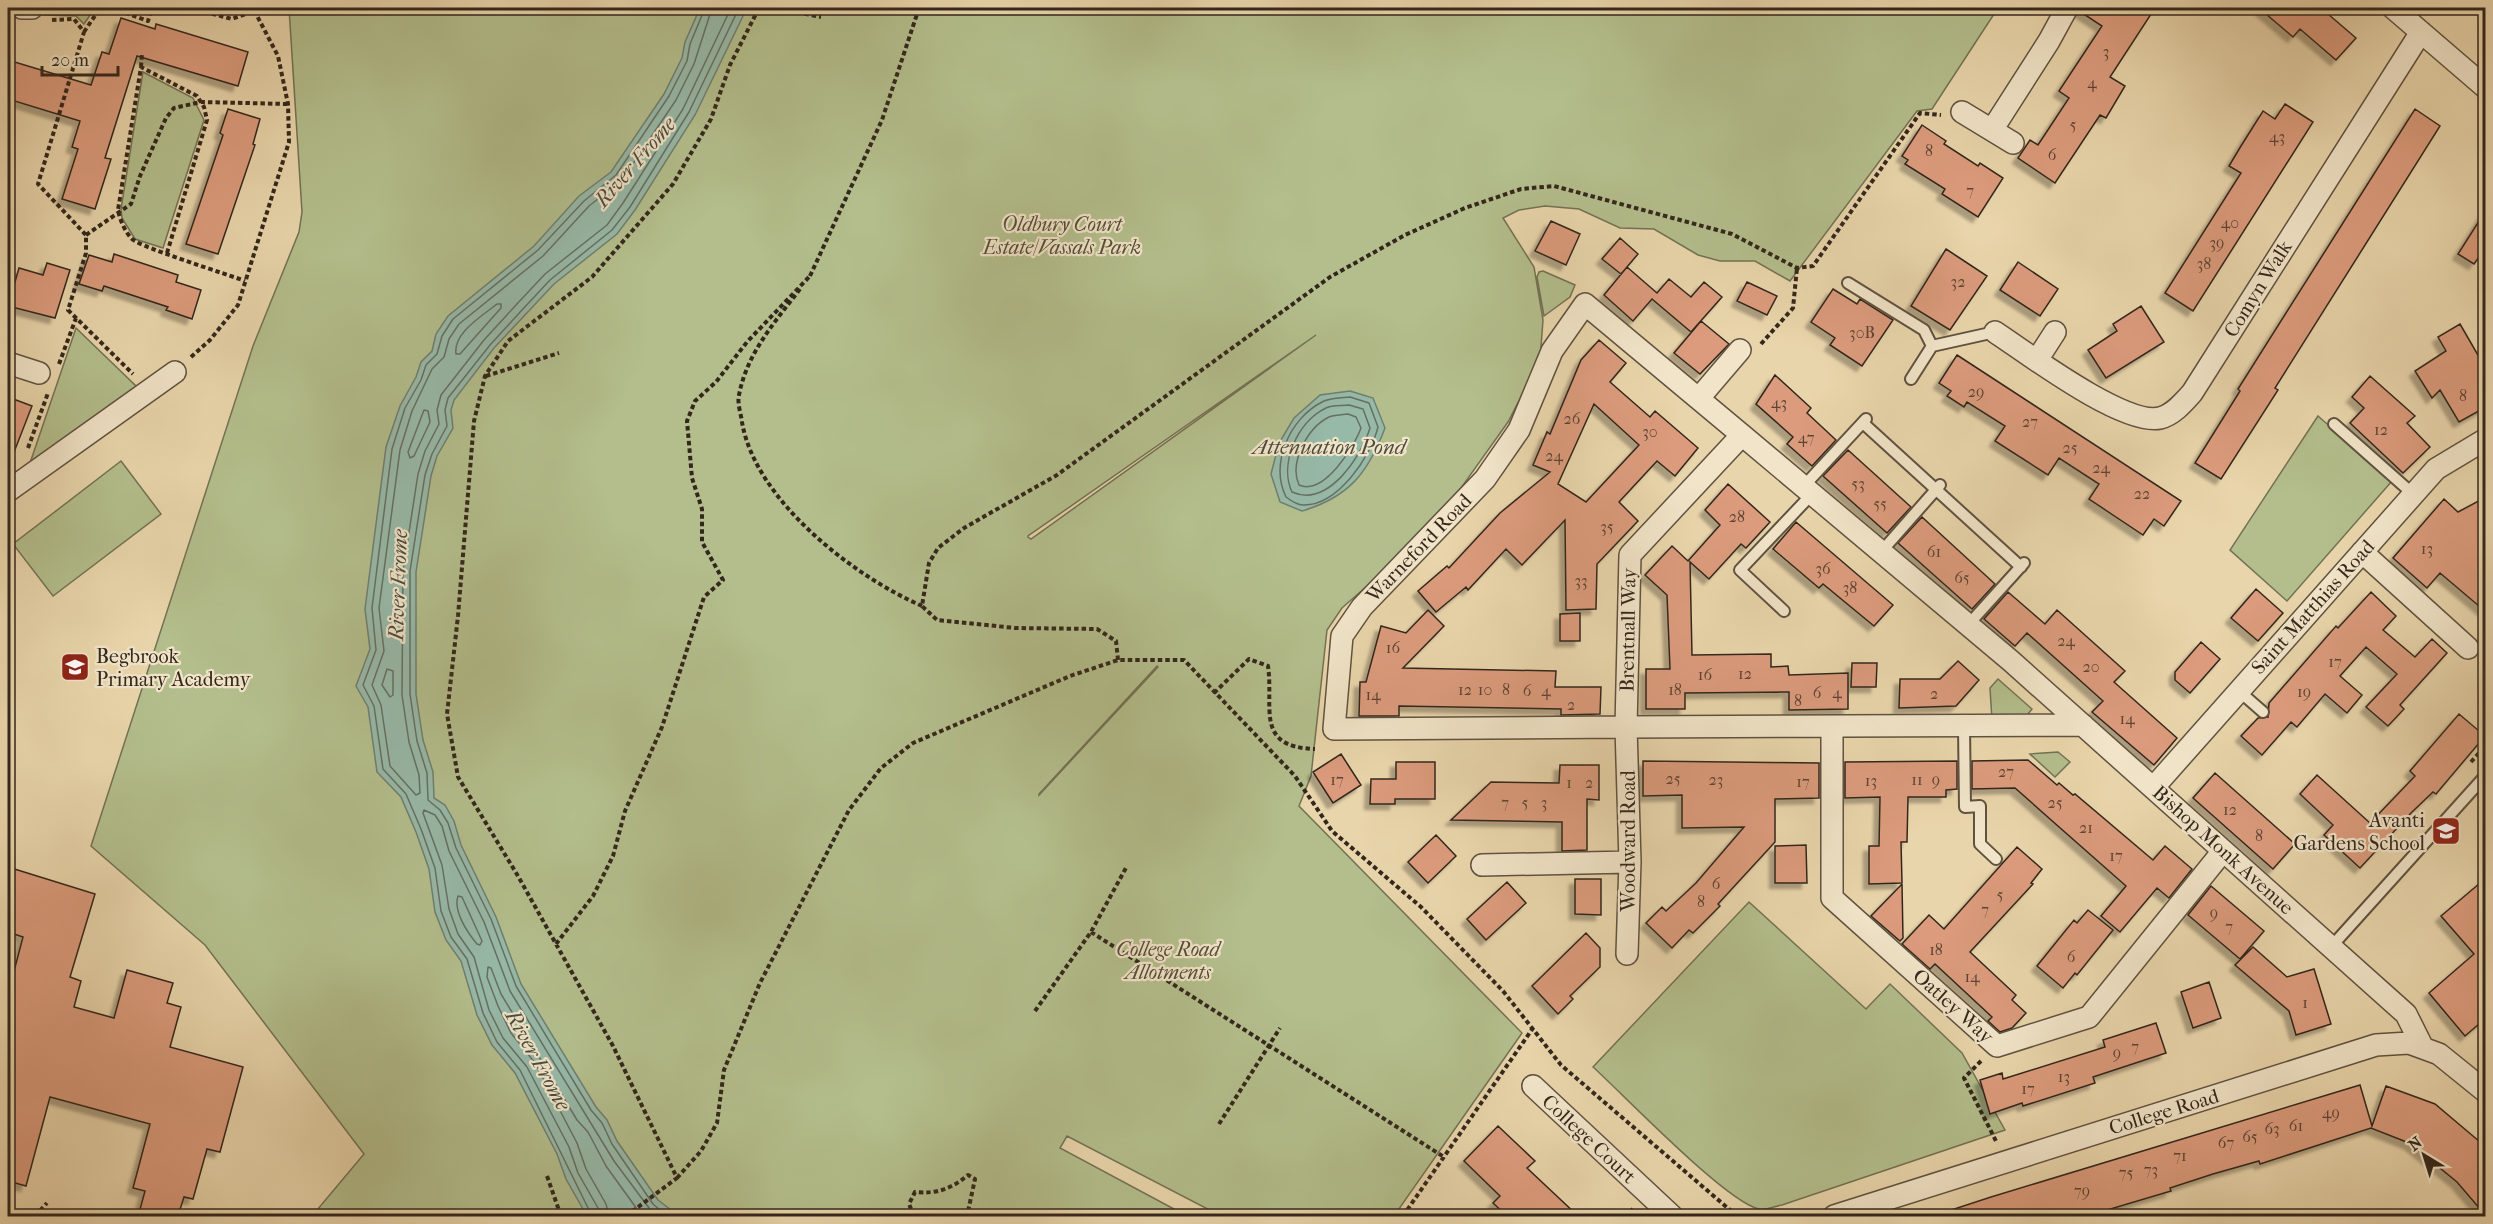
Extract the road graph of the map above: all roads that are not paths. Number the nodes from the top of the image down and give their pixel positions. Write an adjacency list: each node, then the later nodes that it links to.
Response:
1 (2067, 8): 6 (street)
2 (2393, 8): 3 (street)
3 (2421, 32): 4 (street); 13 (street, Comyn Walk)
4 (2486, 88)
5 (1962, 112): 6 (street)
6 (1992, 130): 7 (street)
7 (2013, 143)
8 (1848, 283): 11 (lane)
9 (1995, 332): 11 (lane, Comyn Walk); 13 (street, Comyn Walk)
10 (2055, 332): 13 (street)
11 (1932, 346): 17 (lane)
12 (1740, 350): 18 (street)
13 (2037, 360)
14 (8, 363): 16 (street)
15 (175, 372): 23 (street)
16 (48, 377)
17 (1911, 379)
18 (1699, 398): 20 (street, Warneford Road); 35 (street, Warneford Road)
19 (2334, 424): 25 (lane)
20 (1742, 435): 24 (street); 35 (street, Brentnall Way)
21 (2486, 439): 25 (street, Saint Matthias Road)
22 (1938, 487): 24 (lane); 26 (lane); 29 (lane)
23 (11, 488)
24 (1807, 491): 26 (street); 28 (lane)
25 (2413, 494): 27 (street, Saint Matthias Road)
26 (1881, 552): 29 (street)
27 (2362, 552): 30 (street); 31 (street, Saint Matthias Road)
28 (1784, 611)
29 (1968, 625): 33 (street, Bishop Monk Avenue)
30 (2468, 648)
31 (2239, 691): 32 (lane); 38 (street, Saint Matthias Road)
32 (2263, 712)
33 (2083, 725): 34 (street); 38 (street, Bishop Monk Avenue)
34 (1964, 726): 36 (street); 40 (lane)
35 (1626, 727): 36 (street); 41 (street, Woodward Road)
36 (1832, 727): 39 (street, Oatley Way)
37 (2486, 776): 43 (lane)
38 (2152, 788): 39 (street, Bishop Monk Avenue)
39 (2223, 851): 43 (street, Bishop Monk Avenue)
40 (1996, 859)
41 (1630, 862): 42 (street); 44 (street, Woodward Road)
42 (1482, 865)
43 (2331, 947): 45 (street, Bishop Monk Avenue)
44 (1627, 954)
45 (2423, 1048): 47 (street, College Road); 49 (street, College Road)
46 (1533, 1086): 48 (street, College Court)
47 (2486, 1092)
48 (1672, 1216)
49 (1834, 1216)

